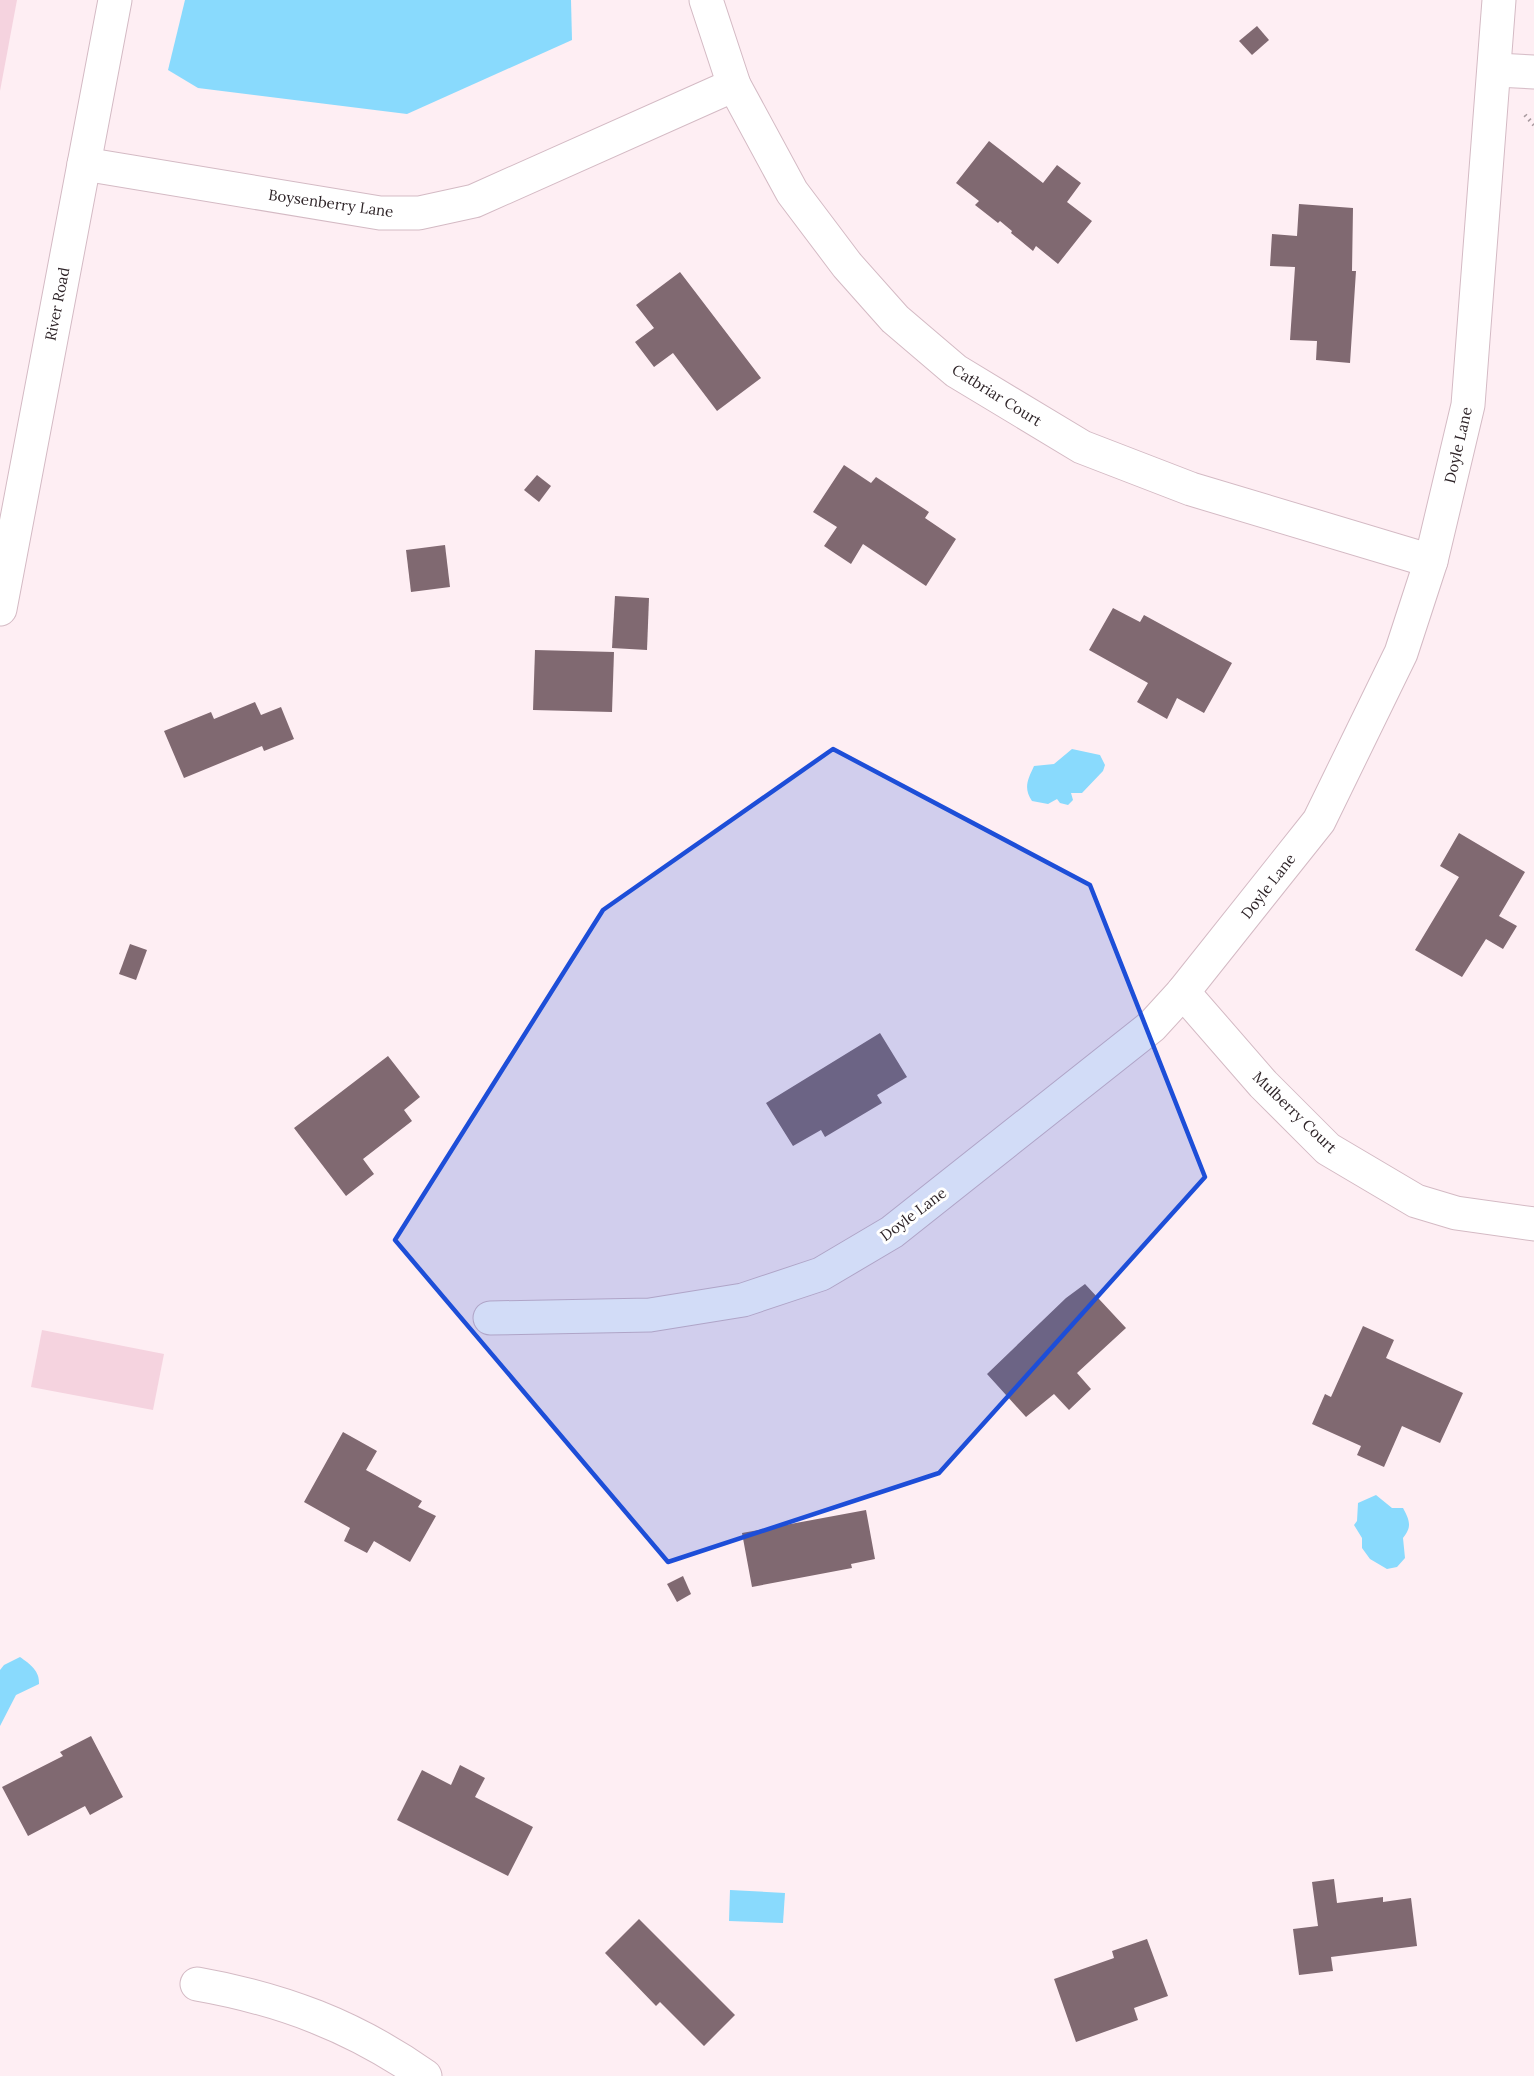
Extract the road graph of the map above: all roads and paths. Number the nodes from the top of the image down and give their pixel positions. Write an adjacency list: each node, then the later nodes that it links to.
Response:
1 (115, 0): 9 (street, River Road)
2 (706, 0): 6 (street, Catbriar Court)
3 (1499, 0): 4 (street, Doyle Lane)
4 (1496, 70): 5 (street); 10 (street, Doyle Lane)
5 (1534, 72)
6 (734, 85): 9 (street, Boysenberry Lane); 10 (street, Catbriar Court)
7 (1525, 114): 8 (path)
8 (1534, 125)
9 (84, 164): 11 (street, River Road)
10 (1431, 561): 12 (street, Doyle Lane)
11 (0, 609)
12 (1184, 992): 13 (street, Mulberry Court); 14 (street, Doyle Lane)
13 (1534, 1224)
14 (489, 1318)
15 (197, 1984): 16 (street)
16 (425, 2076)

